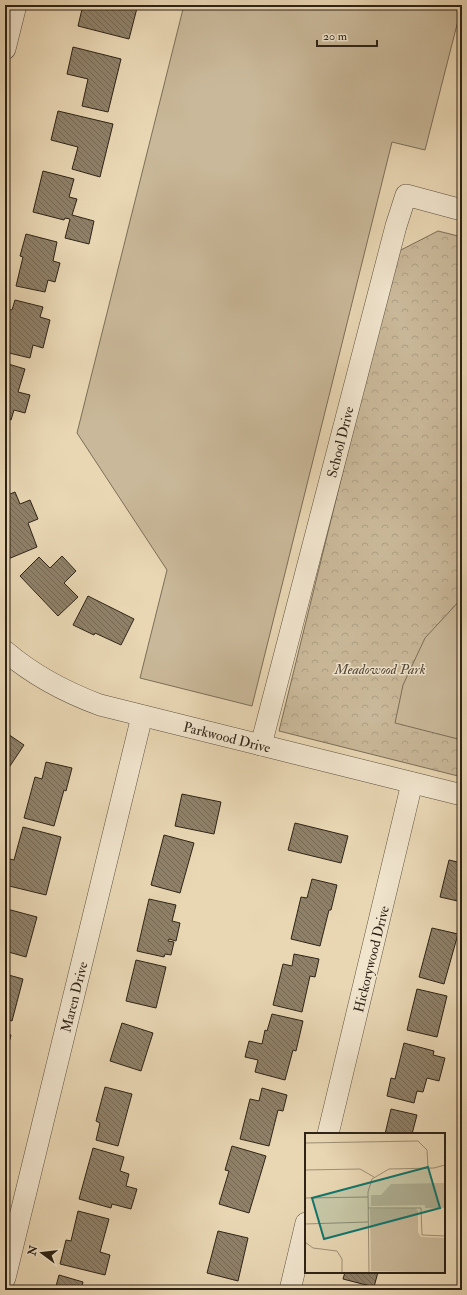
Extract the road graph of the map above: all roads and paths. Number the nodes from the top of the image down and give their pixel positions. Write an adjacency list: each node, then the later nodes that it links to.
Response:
1 (12, 6): 2 (street)
2 (5, 50)
3 (462, 210): 6 (street, School Drive)
4 (5, 650): 5 (street, Parkwood Drive)
5 (142, 716): 6 (street, Parkwood Drive); 11 (street, Maren Drive)
6 (261, 745): 7 (street, Parkwood Drive)
7 (412, 783): 8 (street, Parkwood Drive); 9 (street, Hickorywood Drive)
8 (462, 795)
9 (328, 1133)
10 (305, 1227): 12 (street)
11 (5, 1278)
12 (290, 1290)

